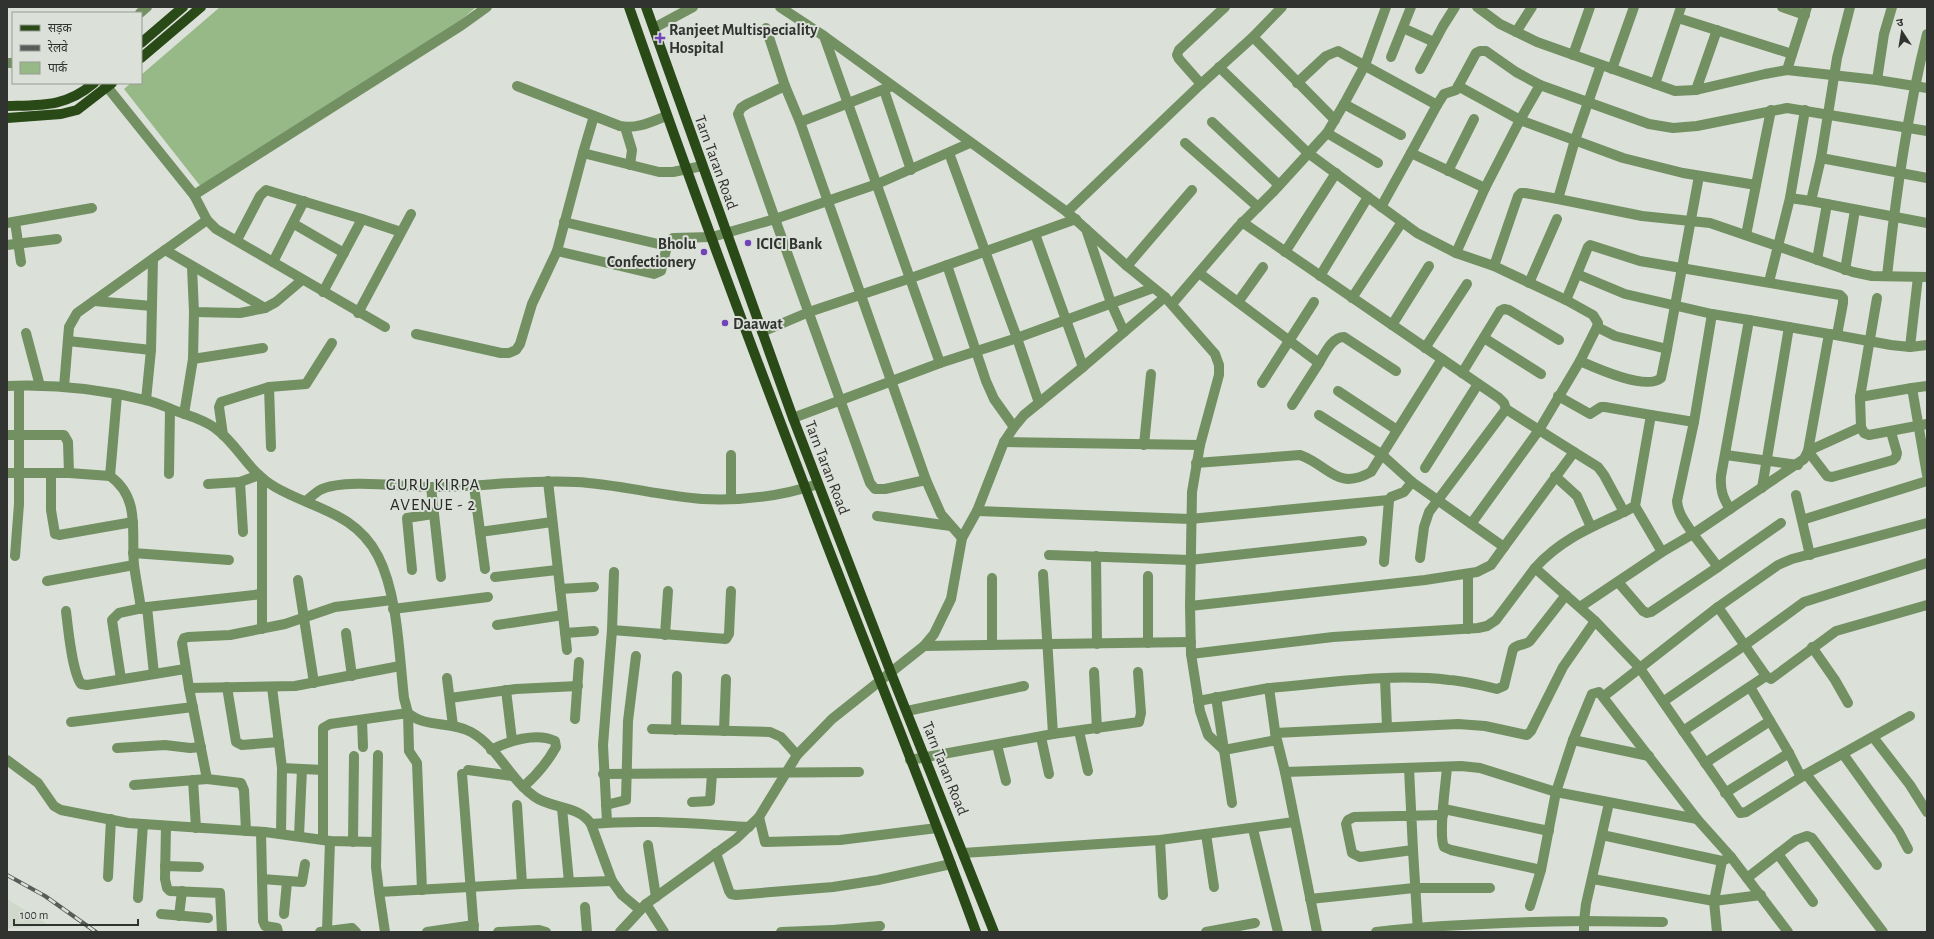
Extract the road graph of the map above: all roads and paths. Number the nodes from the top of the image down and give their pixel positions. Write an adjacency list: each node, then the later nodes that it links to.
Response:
1 (183, 7): 31 (main road)
2 (201, 7): 35 (main road)
3 (486, 7): 102 (street)
4 (628, 7): 67 (main road, Tarn Taran Road)
5 (646, 7): 23 (main road, Tarn Taran Road)
6 (693, 7): 23 (street)
7 (780, 7): 29 (street)
8 (1225, 7): 48 (street)
9 (1282, 7): 30 (street)
10 (1386, 7): 37 (street)
11 (1411, 7): 25 (street)
12 (1455, 7): 32 (street)
13 (1532, 7): 27 (street)
14 (1590, 7): 34 (street)
15 (1634, 7): 41 (street)
16 (1681, 7): 22 (street)
17 (1782, 7): 21 (street)
18 (1850, 7): 43 (street)
19 (1892, 7): 44 (street)
20 (1482, 9): 27 (street)
21 (1806, 11): 33 (street)
22 (1678, 18): 26 (street); 49 (street)
23 (654, 28): 89 (main road, Tarn Taran Road)
24 (766, 28): 52 (street)
25 (1403, 28): 32 (street); 36 (street)
26 (1717, 30): 33 (street); 57 (street)
27 (1516, 32): 34 (street)
28 (1927, 34): 54 (street)
29 (824, 36): 55 (street); 59 (street)
30 (1253, 37): 39 (street); 45 (street)
31 (142, 42)
32 (1434, 42): 40 (street)
33 (1792, 54): 42 (street)
34 (1573, 55): 38 (street)
35 (142, 57)
36 (1390, 57)
37 (1364, 65): 45 (street); 60 (street); 61 (street)
38 (1601, 65): 41 (street); 58 (street)
39 (1219, 67): 48 (street); 84 (street)
40 (1420, 69)
41 (1612, 69): 49 (street)
42 (1787, 70): 43 (street); 57 (street)
43 (1834, 74): 44 (street); 65 (street)
44 (1876, 80): 54 (street)
45 (1297, 83): 70 (street)
46 (93, 84): 62 (main road)
47 (108, 84): 68 (main road); 102 (street)
48 (1201, 84): 114 (street)
49 (1655, 84): 57 (street)
50 (1540, 85): 53 (street); 58 (street); 71 (street)
51 (517, 86): 66 (street)
52 (785, 86): 72 (street); 121 (street)
53 (1458, 86): 61 (street); 71 (street)
54 (1914, 86): 56 (street); 75 (street)
55 (888, 88): 59 (street); 80 (street); 91 (street)
56 (1927, 88)
57 (1696, 90)
58 (1588, 102): 63 (street); 79 (street)
59 (848, 103): 72 (street); 97 (street)
60 (1344, 104): 70 (street); 78 (street)
61 (1438, 105): 85 (street)
62 (7, 106)
63 (1771, 110): 64 (street); 99 (street)
64 (1805, 110): 65 (street); 104 (street)
65 (1827, 114): 75 (street); 86 (street)
66 (594, 116): 74 (street); 82 (street)
67 (666, 116): 74 (street); 90 (main road, Tarn Taran Road)
68 (7, 118)
69 (1474, 119): 92 (street)
70 (1334, 120): 77 (street)
71 (1520, 120): 79 (street); 100 (street)
72 (800, 122): 108 (street)
73 (1212, 122): 98 (street)
74 (625, 126): 88 (street)
75 (1907, 128): 76 (street); 94 (street)
76 (1927, 131)
77 (1327, 133): 84 (street); 87 (street)
78 (1401, 135)
79 (1575, 140): 95 (street); 105 (street)
80 (970, 143): 83 (street); 114 (street)
81 (1185, 143): 110 (street)
82 (583, 153): 88 (street); 124 (street)
83 (949, 153): 91 (street); 143 (street)
84 (1308, 153): 93 (street); 98 (street)
85 (1411, 153): 92 (street); 111 (street)
86 (1821, 158): 94 (street); 107 (street)
87 (1378, 163)
88 (630, 165): 90 (street)
89 (702, 166): 90 (street); 131 (main road, Tarn Taran Road)
90 (687, 170): 134 (main road, Tarn Taran Road)
91 (911, 170): 97 (street)
92 (1448, 171): 100 (street)
93 (1336, 173): 103 (street); 144 (street)
94 (1900, 173): 96 (street); 116 (street)
95 (1699, 176): 99 (street); 122 (street)
96 (1927, 178)
97 (877, 184): 108 (street); 164 (street)
98 (1278, 185): 110 (street)
99 (1756, 185): 133 (street)
100 (1485, 188): 146 (street)
101 (1192, 190): 152 (street)
102 (194, 195): 120 (street)
103 (1368, 197): 111 (street); 161 (street)
104 (1790, 198): 107 (street); 139 (street)
105 (1558, 199): 122 (street); 154 (street)
106 (304, 201): 117 (street); 128 (street); 136 (street)
107 (1811, 201): 109 (street)
108 (828, 202): 121 (street); 171 (street)
109 (1827, 204): 113 (street); 148 (street)
110 (1258, 207): 125 (street)
111 (1381, 207): 126 (street)
112 (92, 208): 123 (street)
113 (1855, 210): 116 (street); 158 (street)
114 (1067, 212): 118 (street)
115 (411, 214): 130 (street)
116 (1894, 217): 127 (street); 162 (street)
117 (362, 219): 130 (street); 145 (street)
118 (1076, 219): 129 (street); 132 (street)
119 (1557, 219): 167 (street)
120 (207, 220): 136 (street); 141 (street)
121 (775, 220): 131 (street); 184 (street)
122 (1691, 221): 133 (street); 157 (street)
123 (11, 222): 137 (street)
124 (564, 222): 140 (street); 142 (street)
125 (1242, 222): 144 (street); 159 (street)
126 (1402, 222): 146 (street); 172 (street)
127 (1927, 223)
128 (294, 224): 145 (street); 150 (street)
129 (1086, 229): 152 (street); 179 (street)
130 (401, 232): 185 (street)
131 (727, 233): 134 (street); 193 (main road, Tarn Taran Road)
132 (1035, 234): 143 (street); 187 (street)
133 (1746, 235): 139 (street)
134 (712, 237): 140 (street); 288 (main road, Tarn Taran Road)
135 (58, 239): 137 (street)
136 (237, 240): 150 (street)
137 (18, 244): 138 (street); 149 (street)
138 (7, 245)
139 (1777, 245): 148 (street); 166 (street)
140 (667, 246): 142 (street)
141 (165, 250): 147 (street); 155 (street)
142 (558, 251): 196 (street)
143 (985, 251): 151 (street); 198 (street)
144 (1285, 252): 161 (street)
145 (344, 253): 170 (street)
146 (1456, 253): 154 (street)
147 (153, 259): 176 (street); 181 (street)
148 (1817, 260): 158 (street)
149 (21, 262)
150 (273, 262): 165 (street)
151 (947, 265): 164 (street); 211 (street)
152 (1128, 266): 169 (street)
153 (1429, 266): 189 (street)
154 (1494, 266): 167 (street)
155 (192, 267): 182 (street); 183 (street)
156 (1263, 267): 177 (street)
157 (1681, 268): 160 (street); 166 (street); 180 (street)
158 (1845, 270): 162 (street)
159 (1199, 273): 174 (street); 177 (street)
160 (1577, 274): 175 (street); 180 (street)
161 (1320, 276): 172 (street)
162 (1887, 276): 163 (street)
163 (1923, 277): 206 (street)
164 (911, 278): 171 (street); 215 (street)
165 (302, 280): 170 (street); 182 (street)
166 (1769, 282): 197 (street)
167 (1529, 283): 175 (street)
168 (1467, 284): 208 (street)
169 (1153, 288): 174 (street); 179 (street)
170 (323, 292): 185 (street)
171 (862, 295): 184 (street); 222 (street)
172 (1352, 298): 189 (street)
173 (1877, 298): 203 (street)
174 (1169, 300): 194 (street); 259 (street)
175 (1566, 300): 191 (street)
176 (94, 302): 181 (street); 202 (street)
177 (1238, 302): 200 (street)
178 (1314, 302): 200 (street)
179 (1111, 303): 187 (street); 194 (street)
180 (1674, 305): 186 (street); 209 (street)
181 (152, 306): 210 (street)
182 (265, 308): 183 (street)
183 (194, 312): 212 (street)
184 (809, 312): 193 (street); 237 (street)
185 (358, 313): 190 (street)
186 (1712, 314): 188 (street); 246 (street)
187 (1066, 320): 198 (street); 217 (street)
188 (1749, 320): 192 (street); 264 (street)
189 (1392, 325): 208 (street)
190 (384, 327)
191 (1597, 327): 209 (street); 214 (street)
192 (1789, 327): 197 (street); 266 (street)
193 (762, 332): 245 (main road, Tarn Taran Road)
194 (1124, 332): 217 (street)
195 (26, 334): 227 (street)
196 (416, 334)
197 (1833, 335): 203 (street); 261 (street)
198 (1017, 338): 211 (street); 238 (street)
199 (1484, 338): 201 (street); 219 (street); 221 (street)
200 (1288, 339): 216 (street); 223 (street)
201 (1559, 340)
202 (68, 341): 210 (street); 229 (street)
203 (1868, 341): 206 (street); 235 (street)
204 (332, 343): 230 (street)
205 (1927, 345): 206 (street)
206 (1910, 347)
207 (263, 348): 212 (street)
208 (1425, 348): 213 (street)
209 (1667, 349): 214 (street)
210 (151, 350): 236 (street)
211 (976, 351): 215 (street); 248 (street)
212 (193, 359): 242 (street)
213 (1442, 359): 219 (street); 250 (street)
214 (1580, 361): 234 (street)
215 (940, 363): 222 (street)
216 (1319, 363): 218 (street); 239 (street)
217 (1083, 367): 238 (street)
218 (1396, 371)
219 (1462, 373): 224 (street)
220 (1151, 374): 258 (street)
221 (1541, 374)
222 (890, 381): 237 (street); 279 (street)
223 (1262, 383)
224 (1478, 384): 241 (street); 269 (street)
225 (7, 386): 226 (street)
226 (19, 386): 227 (street); 253 (street)
227 (40, 386): 229 (street)
228 (1927, 386): 231 (street)
229 (64, 387): 233 (street)
230 (269, 387): 255 (street); 260 (street)
231 (1912, 388): 235 (street); 247 (street)
232 (1338, 390): 250 (street)
233 (117, 395): 236 (street); 276 (street)
234 (1558, 396): 244 (street); 251 (street)
235 (1860, 397): 249 (street)
236 (146, 400): 240 (street)
237 (841, 400): 245 (street); 279 (street)
238 (1039, 403): 248 (street)
239 (1292, 405)
240 (170, 409): 242 (street); 274 (street)
241 (1506, 410): 251 (street); 293 (street)
242 (184, 414): 255 (street)
243 (1319, 415): 263 (street)
244 (1651, 415): 246 (street); 295 (street)
245 (793, 418): 285 (main road, Tarn Taran Road)
246 (1694, 422): 312 (street)
247 (1923, 425): 252 (street); 256 (street)
248 (1014, 427): 257 (street)
249 (1861, 427): 252 (street); 261 (street)
250 (1397, 430): 263 (street)
251 (1539, 430): 262 (street); 307 (street)
252 (1891, 432): 261 (street)
253 (19, 434): 254 (street); 272 (street); 273 (street)
254 (7, 435)
255 (223, 435): 278 (street)
256 (1924, 440): 275 (street)
257 (1004, 442): 258 (street); 297 (street)
258 (1144, 445): 259 (street)
259 (1200, 445): 267 (street)
260 (271, 447)
261 (1808, 451): 268 (street)
262 (1574, 452): 277 (street); 298 (street)
263 (1381, 454): 267 (street); 283 (street)
264 (1726, 454): 266 (street); 296 (street)
265 (732, 455): 291 (street)
266 (1766, 461): 268 (street); 289 (street)
267 (1196, 463): 301 (street)
268 (1798, 465): 289 (street)
269 (1425, 468)
270 (51, 472): 272 (street); 273 (street); 303 (street)
271 (7, 473): 272 (street)
272 (19, 473): 320 (street)
273 (69, 473): 276 (street)
274 (169, 474)
275 (1927, 475)
276 (110, 476): 303 (street)
277 (1554, 476): 309 (street); 315 (street)
278 (260, 477): 282 (street); 294 (street); 347 (street)
279 (926, 480): 308 (street)
280 (548, 481): 286 (street); 291 (street); 304 (street)
281 (1927, 481): 302 (street)
282 (240, 482): 284 (street); 310 (street)
283 (1412, 482): 292 (street); 293 (street)
284 (208, 484)
285 (818, 484): 288 (street); 385 (main road, Tarn Taran Road)
286 (474, 486): 287 (street); 311 (street)
287 (431, 487): 294 (street); 299 (street)
288 (805, 488): 291 (street); 394 (main road, Tarn Taran Road)
289 (1762, 488): 296 (street)
290 (1796, 495): 302 (street)
291 (731, 499)
292 (1388, 500): 301 (street); 325 (street)
293 (1437, 500): 307 (street); 322 (street)
294 (306, 501): 350 (street)
295 (1635, 506): 298 (street); 316 (street)
296 (1730, 509): 312 (street)
297 (977, 511): 301 (street); 313 (street)
298 (1624, 512): 309 (street)
299 (433, 514): 331 (street); 337 (street)
300 (877, 516): 308 (street)
301 (1190, 519): 324 (street)
302 (1802, 520): 319 (street)
303 (133, 522): 317 (street)
304 (552, 522): 311 (street); 332 (street)
305 (1781, 523): 328 (street)
306 (1927, 523): 319 (street)
307 (1471, 524): 315 (street)
308 (951, 526): 313 (street)
309 (1591, 527): 329 (street)
310 (243, 532)
311 (480, 532): 330 (street)
312 (1693, 534): 316 (street); 328 (street)
313 (962, 538): 373 (street)
314 (1362, 541): 324 (street)
315 (1504, 547): 335 (street)
316 (1662, 552): 342 (street)
317 (134, 553): 323 (street); 327 (street)
318 (1048, 555): 321 (street)
319 (1810, 555): 354 (street)
320 (15, 556)
321 (1096, 556): 324 (street); 370 (street)
322 (1420, 558)
323 (229, 560)
324 (1190, 560): 352 (street)
325 (1384, 562)
326 (1927, 563): 372 (street)
327 (134, 565): 341 (street); 355 (street)
328 (1718, 566): 342 (street)
329 (1535, 568): 348 (street); 362 (street)
330 (485, 569)
331 (412, 570)
332 (557, 570): 338 (street); 344 (street)
333 (614, 572): 363 (street)
334 (1043, 574): 371 (street)
335 (1468, 574): 352 (street); 362 (street)
336 (1148, 576): 369 (street)
337 (441, 577)
338 (494, 577)
339 (992, 578): 374 (street)
340 (298, 580): 358 (street)
341 (47, 581)
342 (1618, 582): 353 (street)
343 (594, 587): 344 (street)
344 (560, 589): 357 (street)
345 (668, 591): 367 (street)
346 (730, 591): 367 (street)
347 (262, 594): 355 (street); 361 (street)
348 (1566, 595): 353 (street); 392 (street)
349 (488, 597): 350 (street)
350 (393, 605): 358 (street); 380 (street)
351 (1927, 605): 375 (street)
352 (1190, 606): 368 (street)
353 (1580, 607): 359 (street)
354 (1718, 607): 372 (street); 381 (street)
355 (144, 608): 386 (street); 393 (street)
356 (66, 611): 393 (street)
357 (563, 616): 360 (street); 366 (street)
358 (304, 619): 361 (street); 395 (street)
359 (1595, 621): 381 (street); 419 (street)
360 (497, 625)
361 (262, 629): 382 (street)
362 (1468, 629): 377 (street)
363 (612, 630): 367 (street); 458 (street)
364 (594, 632): 366 (street)
365 (346, 633): 387 (street)
366 (565, 634): 376 (street)
367 (665, 635)
368 (1191, 642): 369 (street); 377 (street)
369 (1148, 643): 370 (street)
370 (1097, 644): 371 (street)
371 (1047, 645): 374 (street); 426 (street)
372 (1745, 645): 389 (street); 408 (street)
373 (924, 646): 374 (street); 385 (street)
374 (992, 646)
375 (1812, 647): 389 (street); 409 (street)
376 (567, 650)
377 (1191, 654): 407 (street)
378 (636, 656): 457 (street)
379 (580, 662): 396 (street)
380 (400, 666): 387 (street); 412 (street)
381 (1639, 667): 404 (street); 408 (street)
382 (185, 669): 386 (street); 401 (street)
383 (1094, 672): 421 (street)
384 (1138, 672): 421 (street)
385 (891, 673): 394 (street); 411 (main road, Tarn Taran Road)
386 (154, 674): 393 (street)
387 (352, 676): 395 (street)
388 (677, 676): 422 (street)
389 (1766, 676): 400 (street)
390 (447, 678): 406 (street)
391 (726, 679): 423 (street)
392 (1385, 679): 402 (street); 419 (street)
393 (121, 680)
394 (880, 680): 440 (street); 447 (main road, Tarn Taran Road)
395 (314, 683): 399 (street)
396 (578, 686): 403 (street); 414 (street)
397 (1024, 686): 411 (street)
398 (227, 687): 399 (street); 401 (street); 432 (street)
399 (272, 687): 432 (street)
400 (1750, 687): 416 (street); 425 (street)
401 (189, 688): 410 (street)
402 (1269, 688): 405 (street); 427 (street)
403 (506, 690): 406 (street); 430 (street)
404 (1604, 696): 431 (street); 444 (street)
405 (1216, 697): 407 (street); 438 (street)
406 (450, 698): 418 (street)
407 (1198, 700): 438 (street)
408 (1664, 701): 425 (street)
409 (1848, 703)
410 (193, 707): 417 (street); 434 (street)
411 (907, 711): 445 (main road, Tarn Taran Road)
412 (408, 713): 415 (street); 418 (street); 528 (street)
413 (1910, 716): 429 (street)
414 (575, 719)
415 (362, 720): 435 (street); 453 (street)
416 (1770, 721): 439 (street); 448 (street)
417 (71, 722)
418 (453, 726): 437 (street)
419 (1387, 727): 427 (street)
420 (652, 729): 422 (street)
421 (1097, 729): 424 (street)
422 (676, 730): 423 (street)
423 (724, 731): 440 (street)
424 (1079, 731): 426 (street); 454 (street)
425 (1683, 731): 448 (street)
426 (1053, 734): 428 (street)
427 (1276, 736): 438 (street); 456 (street)
428 (1041, 737): 433 (street); 461 (street)
429 (1873, 737): 441 (street); 478 (street)
430 (512, 740): 437 (street); 468 (street)
431 (1573, 740): 444 (street); 469 (street)
432 (279, 742): 450 (street)
433 (997, 745): 445 (street); 466 (street)
434 (200, 747): 436 (street); 464 (street)
435 (363, 747)
436 (117, 748)
437 (491, 750): 462 (street)
438 (1224, 750): 472 (street)
439 (1789, 753): 463 (street); 470 (street)
440 (797, 754): 460 (street)
441 (1843, 754): 463 (street); 505 (street)
442 (378, 755): 502 (street)
443 (354, 756): 501 (street)
444 (1650, 756): 481 (street)
445 (925, 757): 447 (street); 507 (main road, Tarn Taran Road)
446 (7, 760): 482 (street)
447 (910, 760): 490 (main road, Tarn Taran Road)
448 (1705, 763): 470 (street)
449 (1447, 767): 451 (street); 469 (street); 477 (street)
450 (282, 768): 452 (street); 495 (street)
451 (1409, 768): 456 (street); 479 (street)
452 (302, 769): 453 (street); 498 (street)
453 (323, 770): 499 (street)
454 (1088, 771)
455 (859, 772): 460 (street)
456 (1285, 772): 484 (street)
457 (626, 773): 458 (street); 459 (street); 475 (street)
458 (603, 774): 475 (street)
459 (712, 774): 460 (street); 471 (street)
460 (786, 774): 480 (street)
461 (1049, 774)
462 (514, 776): 468 (street); 524 (street)
463 (1804, 776): 470 (street); 512 (street)
464 (207, 779): 465 (street); 492 (street)
465 (193, 780): 467 (street); 489 (street)
466 (1006, 782)
467 (134, 785)
468 (523, 787): 476 (street)
469 (1556, 792): 473 (street); 493 (street)
470 (1724, 793)
471 (692, 802)
472 (1232, 803)
473 (1609, 803): 481 (street); 497 (street)
474 (517, 805): 523 (street)
475 (606, 805): 483 (street)
476 (562, 808): 486 (street); 522 (street)
477 (1444, 812): 479 (street); 493 (street); 515 (street)
478 (1927, 812)
479 (1411, 816): 504 (street); 504 (street)
480 (759, 817): 488 (street); 490 (street)
481 (1697, 819): 509 (street)
482 (111, 820): 485 (street); 516 (street)
483 (607, 822): 486 (street); 488 (street)
484 (1294, 822): 491 (street); 535 (street)
485 (143, 824): 487 (street); 534 (street)
486 (591, 824): 520 (street)
487 (166, 826): 489 (street); 513 (street)
488 (749, 827): 506 (street)
489 (196, 828): 492 (street)
490 (937, 828): 511 (main road, Tarn Taran Road)
491 (1253, 828): 496 (street); 568 (street)
492 (246, 831): 494 (street)
493 (1549, 831): 515 (street)
494 (261, 832): 495 (street); 519 (street)
495 (281, 834): 498 (street)
496 (1206, 834): 500 (street); 525 (street)
497 (1602, 835): 509 (street); 517 (street)
498 (299, 836): 499 (street)
499 (326, 840): 501 (street); 552 (street)
500 (1160, 840): 507 (street); 531 (street)
501 (353, 842): 502 (street)
502 (376, 842): 530 (street)
503 (648, 845): 533 (street)
504 (1413, 850): 526 (street)
505 (1908, 850)
506 (716, 853): 511 (street); 533 (street)
507 (963, 853): 566 (main road, Tarn Taran Road)
508 (1778, 854): 518 (street); 537 (street); 575 (street)
509 (1726, 859): 518 (street); 536 (street)
510 (305, 864): 521 (street)
511 (951, 864): 565 (main road, Tarn Taran Road)
512 (1877, 865)
513 (165, 866): 514 (street); 529 (street)
514 (200, 867)
515 (1541, 870): 538 (street)
516 (108, 878)
517 (1593, 878): 536 (street); 545 (street)
518 (1747, 878): 532 (street)
519 (262, 879): 521 (street); 555 (street)
520 (612, 881): 522 (street); 539 (street)
521 (287, 882): 542 (street)
522 (568, 882): 523 (street)
523 (522, 884): 524 (street)
524 (471, 887): 528 (street); 550 (street)
525 (1214, 887)
526 (1414, 888): 527 (street); 535 (street); 551 (street)
527 (1490, 888)
528 (422, 890): 530 (street)
529 (182, 891): 543 (street); 554 (street)
530 (379, 892): 557 (street)
531 (1163, 895)
532 (1761, 895): 536 (street); 573 (street)
533 (656, 897): 539 (street)
534 (138, 898)
535 (1310, 899): 569 (street)
536 (1714, 901): 572 (street)
537 (1813, 902)
538 (1530, 906)
539 (643, 907): 562 (street); 563 (street)
540 (585, 908): 561 (street)
541 (161, 914): 543 (street)
542 (284, 914)
543 (179, 916): 544 (street)
544 (208, 918)
545 (1584, 920): 546 (street); 549 (street); 571 (street)
546 (1663, 922)
547 (1255, 923): 567 (street)
548 (880, 926): 553 (street)
549 (1491, 927): 551 (street)
550 (474, 928): 558 (street)
551 (1417, 930): 570 (street)
552 (323, 931): 556 (street)
553 (833, 931): 564 (street)
554 (222, 932)
555 (278, 932)
556 (356, 932)
557 (385, 932)
558 (427, 932)
559 (498, 932): 560 (street)
560 (546, 932)
561 (587, 932)
562 (620, 932)
563 (664, 932)
564 (781, 932)
565 (976, 932)
566 (994, 932)
567 (1206, 932)
568 (1278, 932)
569 (1317, 932)
570 (1376, 932)
571 (1584, 932)
572 (1717, 932)
573 (1788, 932): 574 (street)
574 (1794, 932)
575 (1883, 932)

